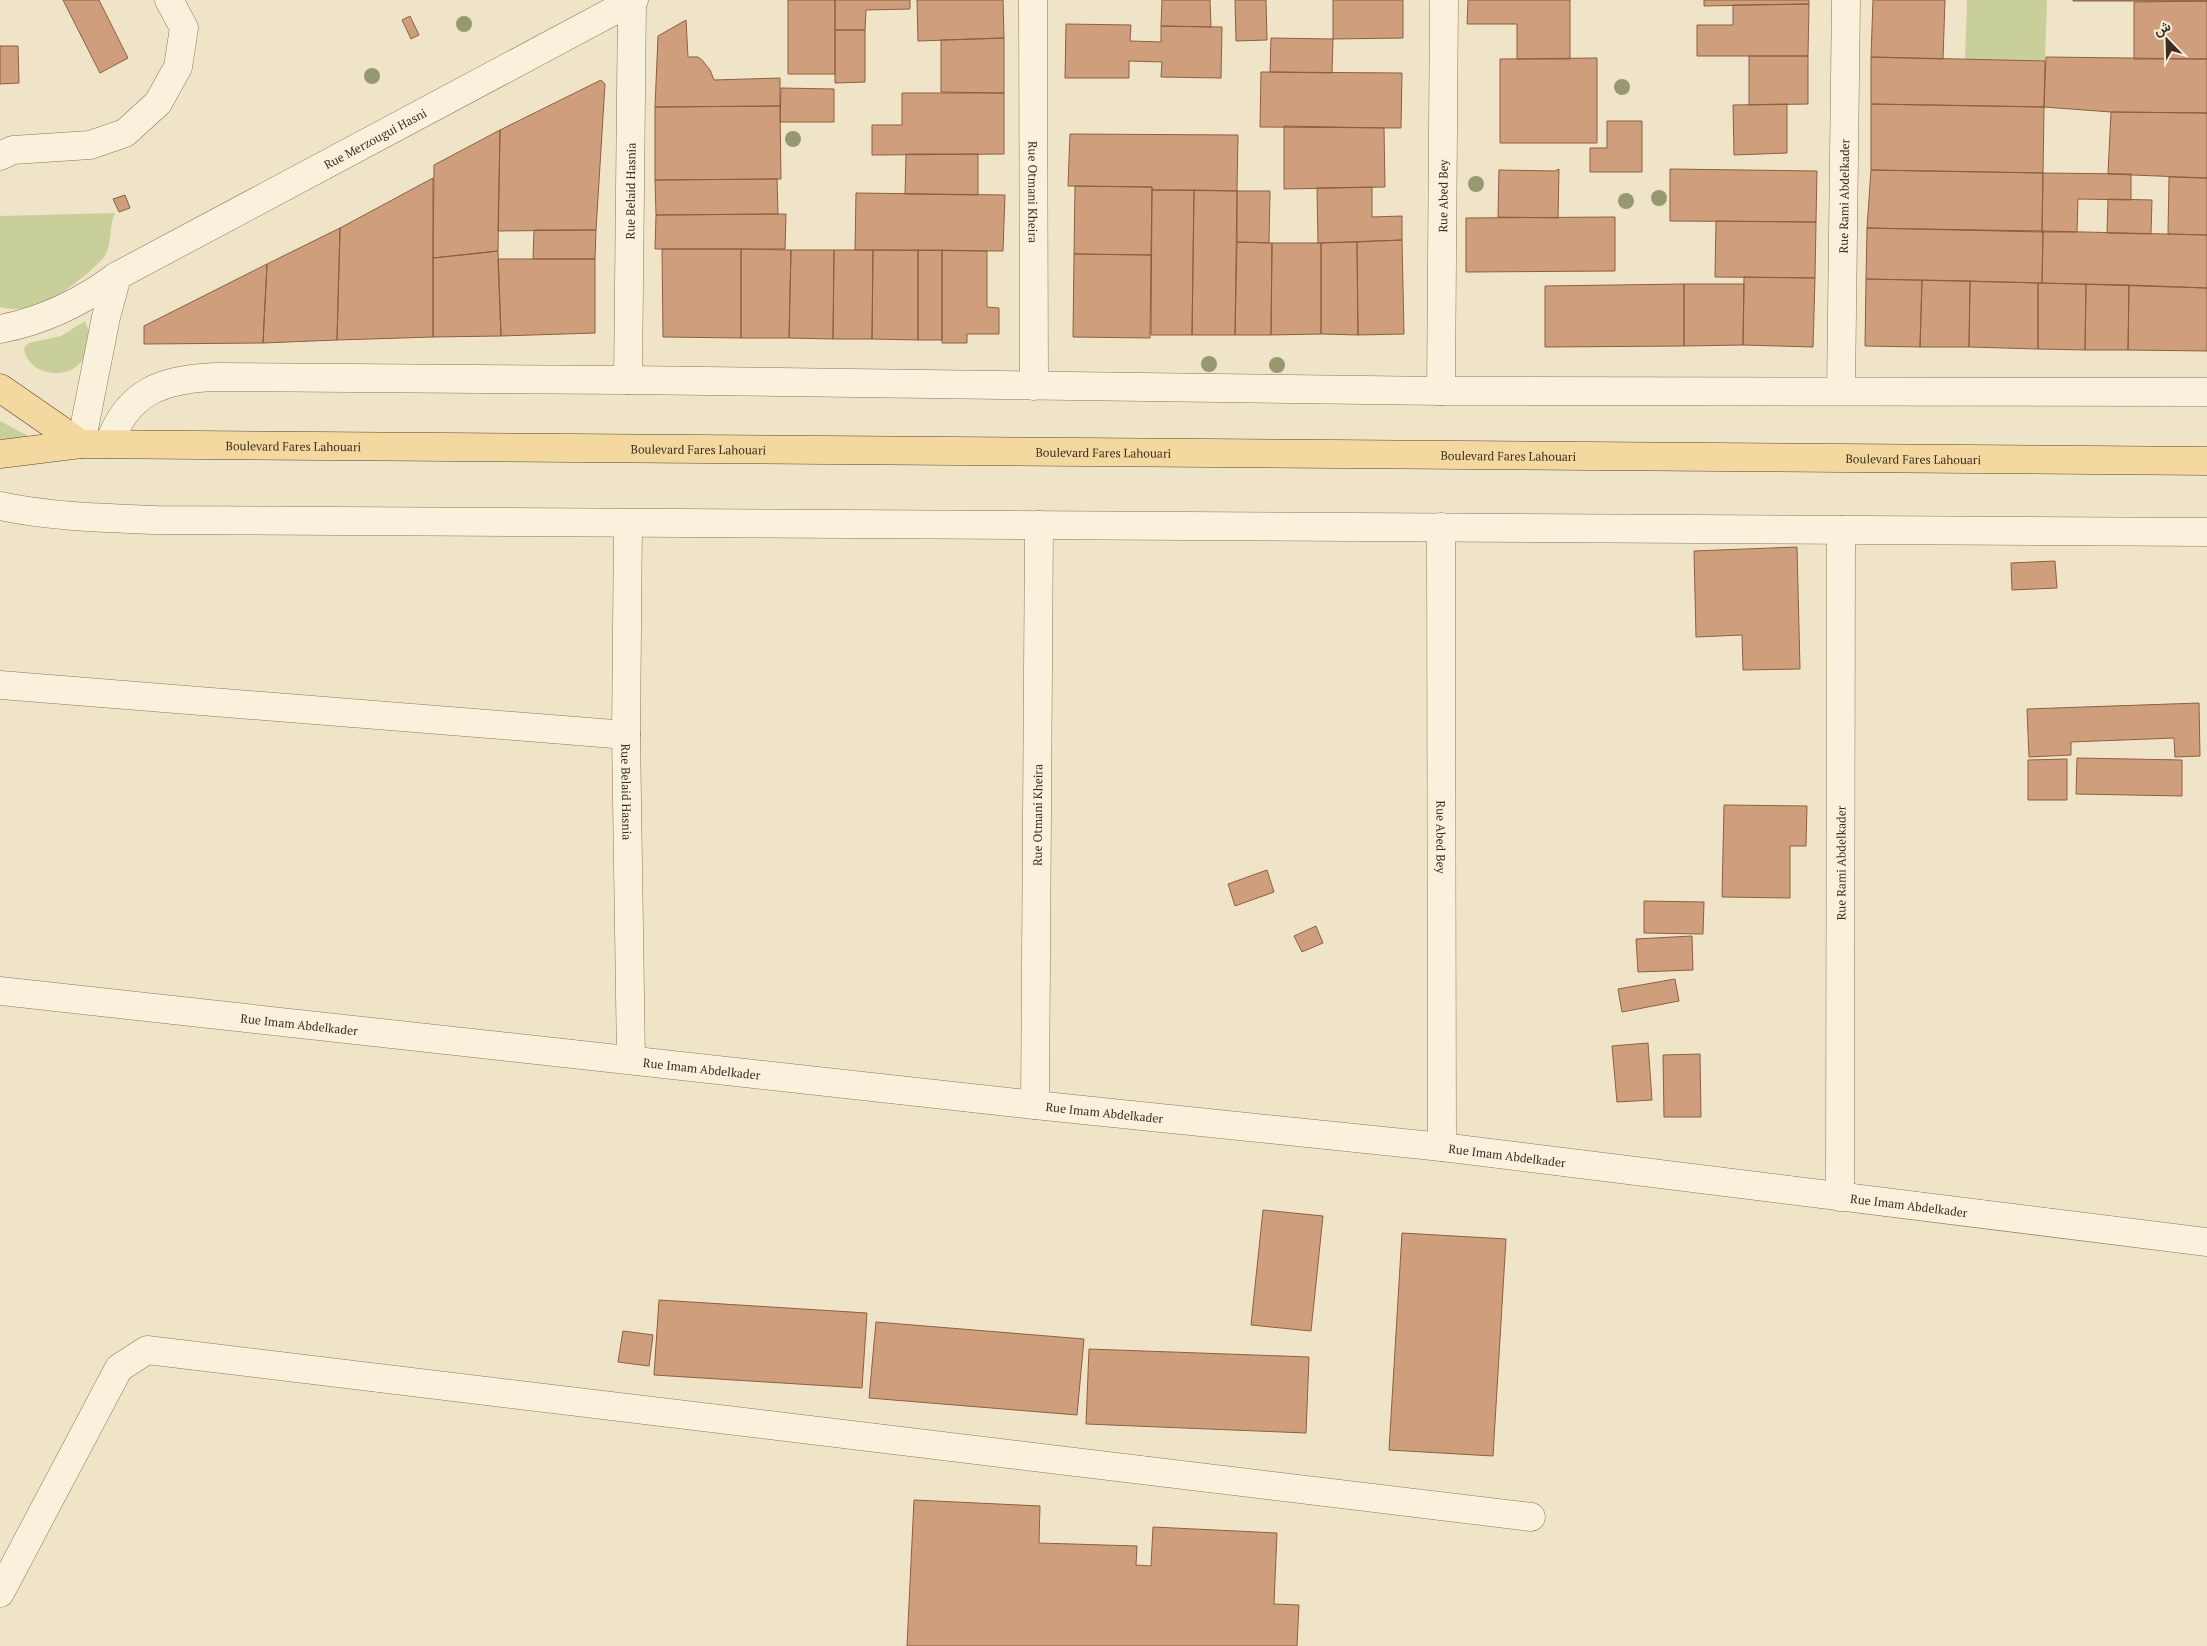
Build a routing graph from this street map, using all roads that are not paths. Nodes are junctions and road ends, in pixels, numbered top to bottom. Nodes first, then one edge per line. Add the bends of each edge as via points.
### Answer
1 (169, 0) edge
2 (1033, 0) edge
3 (1444, 0) edge
4 (1846, 0) edge
5 (633, 1) edge
6 (0, 156) edge
7 (117, 276) junction
8 (0, 328) edge
9 (628, 380) junction
10 (1034, 386) junction
11 (0, 388) edge
12 (1441, 391) junction
13 (1842, 391) junction
14 (2207, 392) edge
15 (81, 444) junction
16 (109, 444) junction
17 (0, 454) edge
18 (2207, 462) edge
19 (0, 506) edge
20 (628, 523) junction
21 (1039, 525) junction
22 (1441, 527) junction
23 (1841, 530) junction
24 (2207, 532) edge
25 (0, 685) edge
26 (626, 735) junction
27 (0, 991) edge
28 (631, 1060) junction
29 (1035, 1105) junction
30 (1442, 1147) junction
31 (1840, 1197) junction
32 (2207, 1242) edge
33 (1531, 1517) dead end
34 (0, 1593) edge

1 - 6 street via 184,28 178,67 158,103 125,133 90,145 13,150
2 - 10 street, Rue Otmani Kheira
3 - 12 street, Rue Abed Bey
4 - 13 street, Rue Rami Abdelkader
5 - 7 street, Rue Merzougui Hasni
5 - 9 street, Rue Belaid Hasnia
7 - 8 street, Rue Merzougui Hasni via 50,315 22,325
7 - 15 street
9 - 10 street
9 - 16 street via 189,378 154,388 135,400 116,424
10 - 12 street
11 - 15 main road
12 - 13 street
13 - 14 street
15 - 16 main road, Boulevard Fares Lahouari
15 - 17 main road, Boulevard Fares Lahouari
16 - 18 main road, Boulevard Fares Lahouari
19 - 20 street via 71,516 156,520
20 - 21 street
20 - 26 street, Rue Belaid Hasnia
21 - 22 street
21 - 29 street, Rue Otmani Kheira
22 - 23 street
22 - 30 street, Rue Abed Bey
23 - 24 street
23 - 31 street, Rue Rami Abdelkader
25 - 26 street
26 - 28 street, Rue Belaid Hasnia
27 - 28 street, Rue Imam Abdelkader
28 - 29 street, Rue Imam Abdelkader
29 - 30 street, Rue Imam Abdelkader
30 - 31 street, Rue Imam Abdelkader
31 - 32 street, Rue Imam Abdelkader
33 - 34 street via 147,1350 119,1368

